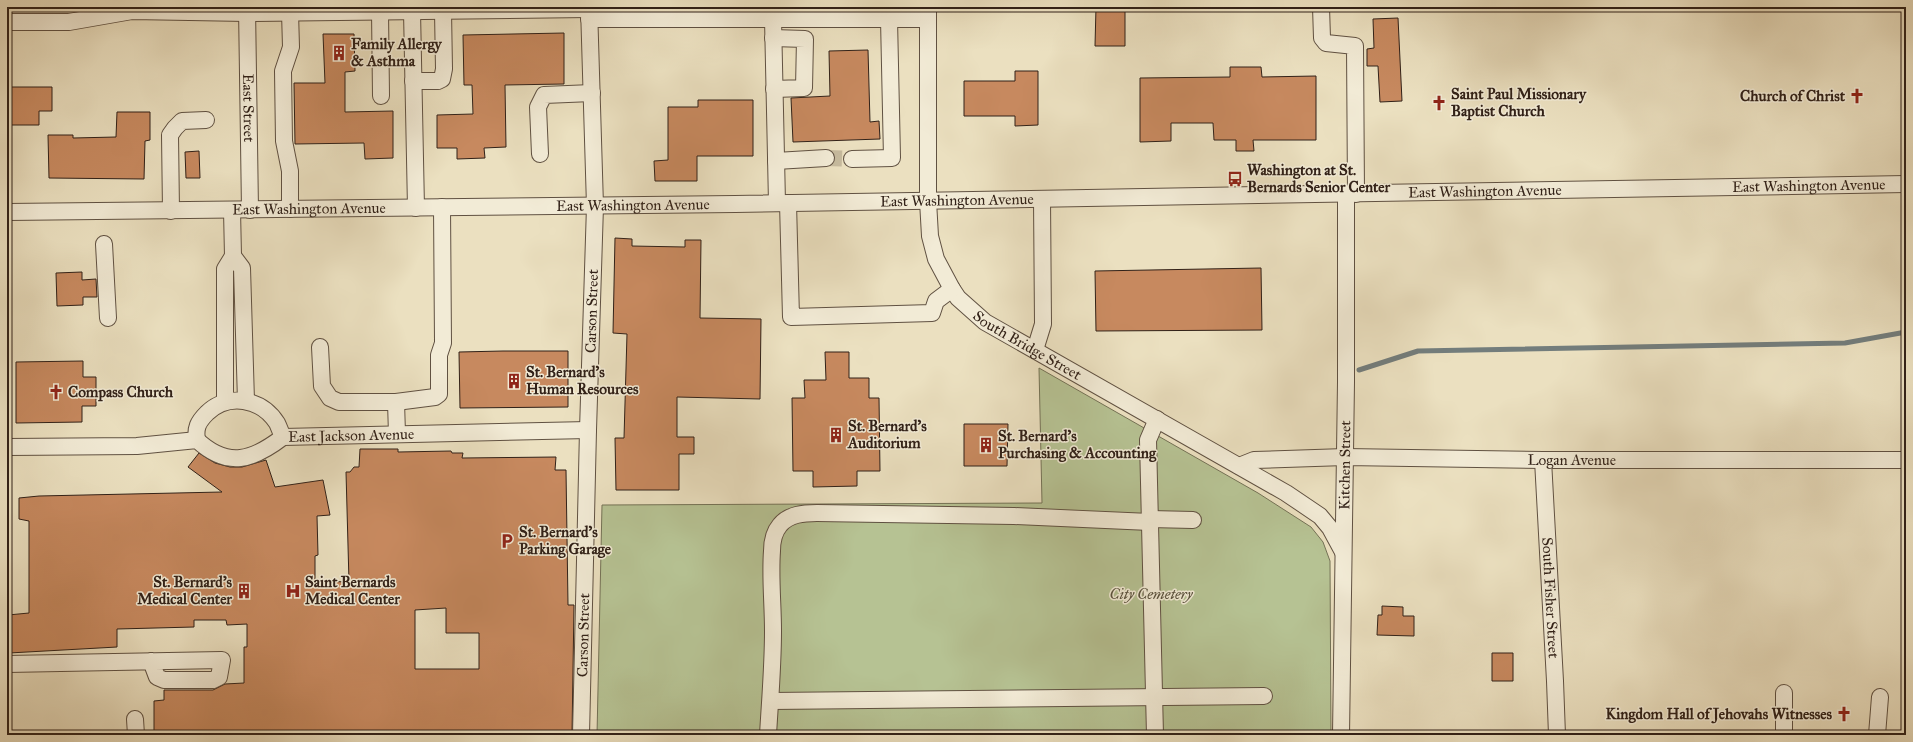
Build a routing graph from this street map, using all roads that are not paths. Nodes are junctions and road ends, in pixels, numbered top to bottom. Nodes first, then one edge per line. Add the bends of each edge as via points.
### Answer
1 (1322, 7) edge
2 (439, 9) edge
3 (247, 10) edge
4 (293, 11) edge
5 (380, 11) junction
6 (412, 11) junction
7 (589, 11) edge
8 (812, 13) edge
9 (928, 13) edge
10 (773, 18) junction
11 (889, 19) junction
12 (7, 22) edge
13 (773, 38) junction
14 (413, 81) junction
15 (774, 89) junction
16 (592, 93) junction
17 (381, 96) dead end
18 (206, 120) dead end
19 (540, 154) dead end
20 (826, 158) tunnel mouth
21 (852, 159) tunnel mouth
22 (776, 162) junction
23 (1906, 184) edge
24 (1351, 194) junction
25 (1042, 199) junction
26 (928, 201) junction
27 (783, 203) junction
28 (595, 206) junction
29 (416, 208) junction
30 (442, 208) junction
31 (290, 209) junction
32 (232, 210) junction
33 (250, 210) junction
34 (171, 211) junction
35 (7, 212) edge
36 (104, 244) dead end
37 (233, 256) junction
38 (952, 290) junction
39 (108, 318) dead end
40 (320, 347) dead end
41 (1035, 350) junction
42 (226, 401) junction
43 (246, 401) junction
44 (396, 402) junction
45 (1156, 419) junction
46 (588, 430) junction
47 (397, 434) junction
48 (283, 437) junction
49 (197, 440) junction
50 (7, 447) edge
51 (1346, 457) junction
52 (1543, 460) junction
53 (1906, 460) edge
54 (1239, 466) junction
55 (1193, 520) dead end
56 (1150, 521) junction
57 (1343, 552) junction
58 (152, 661) dead end
59 (7, 664) edge
60 (1784, 693) dead end
61 (1264, 696) dead end
62 (1154, 697) junction
63 (1880, 697) dead end
64 (771, 702) junction
65 (135, 719) dead end
66 (136, 735) edge
67 (581, 735) edge
68 (768, 735) edge
69 (1155, 735) edge
70 (1341, 735) edge
71 (1557, 735) edge
72 (1784, 735) edge
73 (1877, 735) edge

1 - 24 street, Kitchen Street via 1322,38 1326,43 1355,46
2 - 6 street
2 - 7 street
2 - 14 street via 444,69 442,79
3 - 4 street
3 - 12 street via 132,11 69,22
3 - 33 street, East Street
4 - 5 street
4 - 31 street via 290,47 283,71 284,141 290,171
5 - 6 street
5 - 17 street
6 - 14 street
7 - 10 street
7 - 16 street, Carson Street
8 - 10 street
8 - 11 street
9 - 11 street
9 - 26 street, South Bridge Street
10 - 13 street
11 - 21 street via 892,158
13 - 15 street
13 - 15 street via 805,39 804,88
14 - 29 street
15 - 22 street
16 - 19 street via 544,95 538,107
16 - 28 street, Carson Street
18 - 34 street via 182,121 170,135
20 - 22 street
22 - 27 street
23 - 24 street, East Washington Avenue
24 - 25 street, East Washington Avenue
24 - 51 street, Kitchen Street
25 - 26 street, East Washington Avenue
25 - 41 street via 1043,324
26 - 27 street, East Washington Avenue
26 - 38 street, South Bridge Street via 930,236 936,259
27 - 28 street, East Washington Avenue
27 - 38 street via 791,317 932,313 936,301
28 - 30 street, East Washington Avenue
28 - 46 street, Carson Street
29 - 30 street, East Washington Avenue
29 - 31 street, East Washington Avenue
30 - 44 street via 443,343 439,355 439,394 435,397
31 - 33 street, East Washington Avenue
32 - 33 street, East Washington Avenue
32 - 34 street, East Washington Avenue
32 - 37 street
34 - 35 street, East Washington Avenue
36 - 39 street
37 - 42 street via 225,269
37 - 43 street via 242,268
38 - 41 street, South Bridge Street via 986,322
40 - 44 street via 322,386 330,398 339,402
41 - 45 street, South Bridge Street
42 - 43 street
42 - 49 street via 214,407 198,422
43 - 48 street via 265,411 276,422
44 - 47 street
45 - 54 street, South Bridge Street
45 - 56 street via 1148,440
46 - 47 street, East Jackson Avenue
46 - 67 street, Carson Street
47 - 48 street, East Jackson Avenue
48 - 49 street, East Jackson Avenue via 255,456 241,458 222,456 207,450
49 - 50 street via 136,446
51 - 52 street, Logan Avenue
51 - 54 street, Logan Avenue via 1254,460
51 - 57 street, Kitchen Street
52 - 53 street, Logan Avenue
52 - 71 street, South Fisher Street
54 - 57 street, South Bridge Street via 1320,516
55 - 56 street
56 - 62 street
56 - 64 street via 817,513 788,518 780,524 774,535 772,550
57 - 70 street, Kitchen Street
58 - 59 street
60 - 72 street
61 - 62 street
62 - 64 street
62 - 69 street
63 - 73 street
64 - 68 street
65 - 66 street

